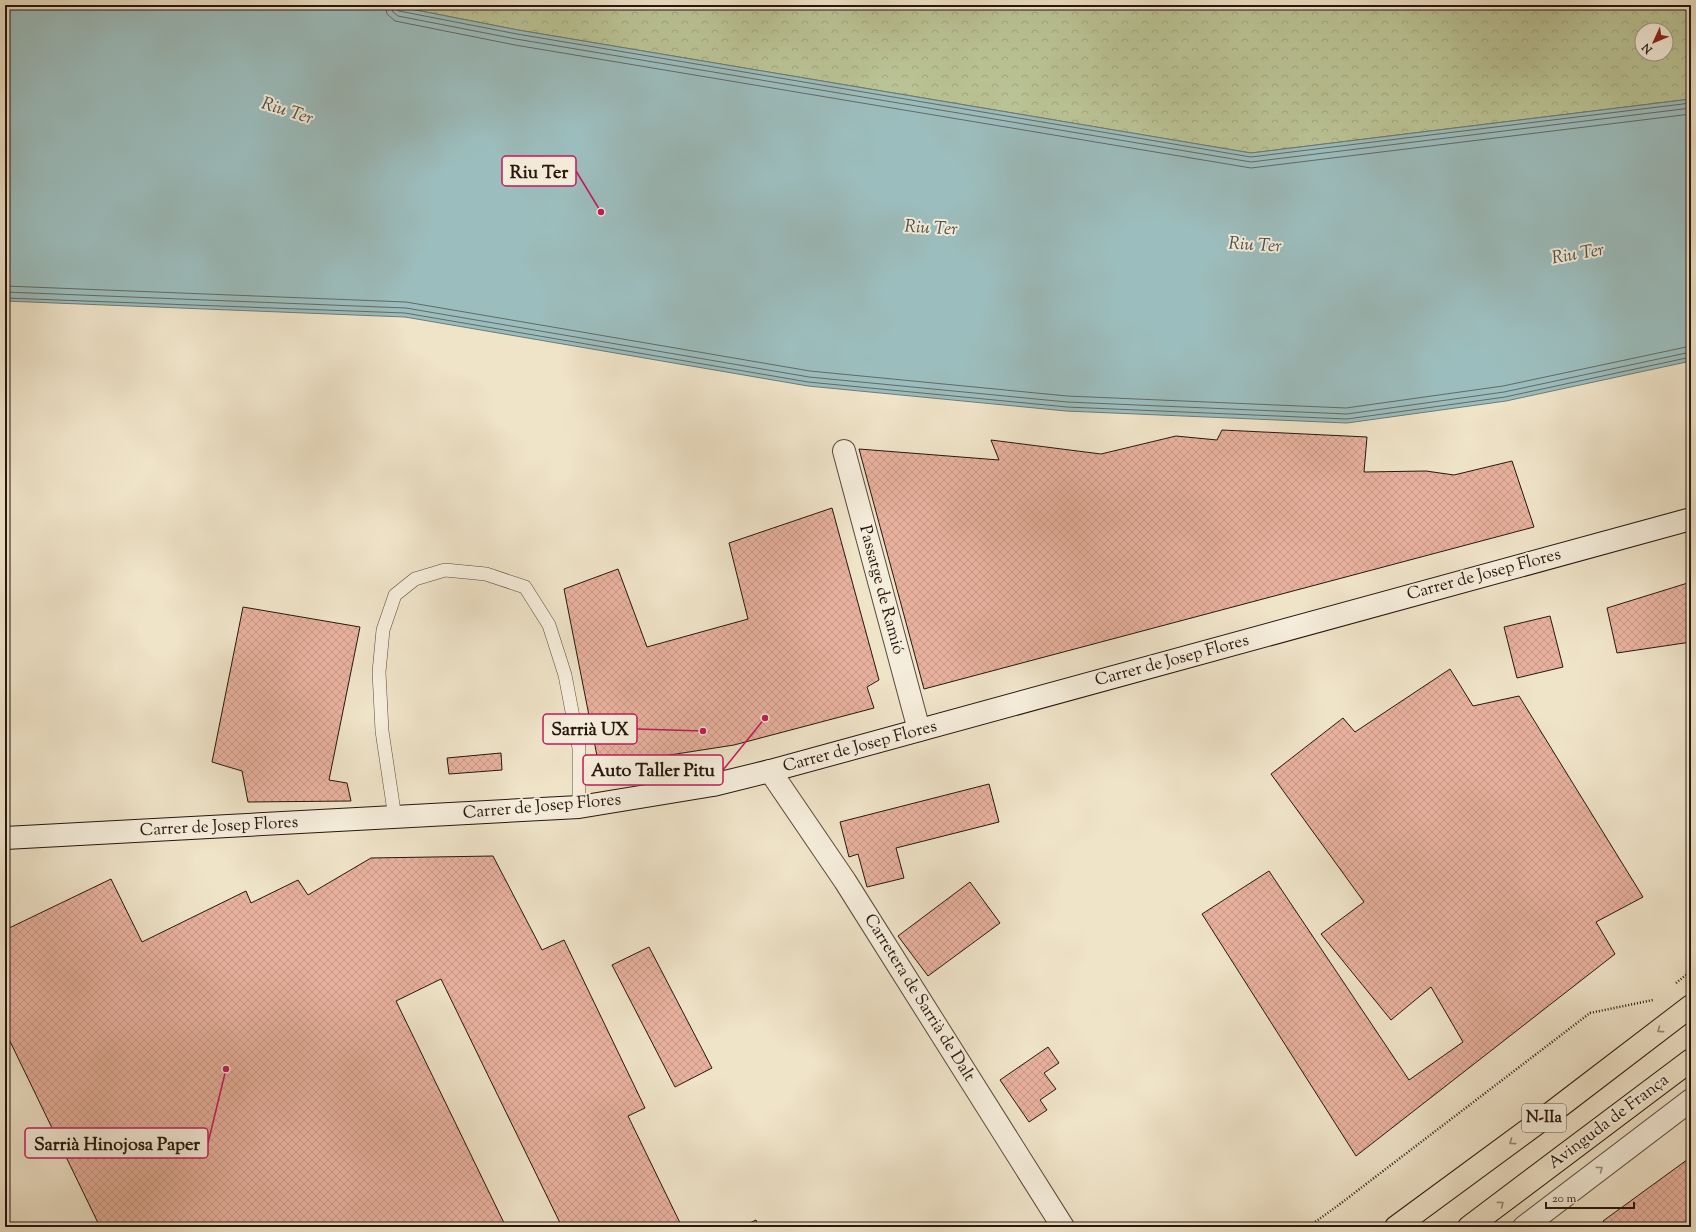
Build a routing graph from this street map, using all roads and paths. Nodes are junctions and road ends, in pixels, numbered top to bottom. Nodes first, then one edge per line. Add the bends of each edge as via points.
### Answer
1 (844, 451) dead end
2 (1691, 519) edge
3 (919, 730) junction
4 (770, 772) junction
5 (579, 807) junction
6 (395, 818) junction
7 (5, 838) edge
8 (1691, 971) edge
9 (1674, 984) dead end
10 (1657, 996) dead end
11 (1691, 1006) edge
12 (1691, 1060) edge
13 (1691, 1100) edge
14 (1063, 1227) edge
15 (1308, 1227) edge
16 (1396, 1227) edge
17 (1469, 1227) edge
18 (1524, 1227) edge

1 - 3 street, Passatge de Ramió
2 - 3 street, Carrer de Josep Flores
3 - 4 street, Carrer de Josep Flores
4 - 5 street, Carrer de Josep Flores via 713,785
4 - 14 street, Carretera de Sarrià de Dalt via 845,880
5 - 6 street, Carrer de Josep Flores
5 - 6 lane via 579,748 565,675 549,625 524,587 486,574 445,570 415,579 395,594 383,630 379,672 381,716
6 - 7 street, Carrer de Josep Flores
8 - 9 path
10 - 15 path via 1652,1001 1590,1014
11 -> 16 main road, N-IIa
17 -> 12 main road, Avinguda de França / N-IIa
18 -> 13 street, Avinguda de França

